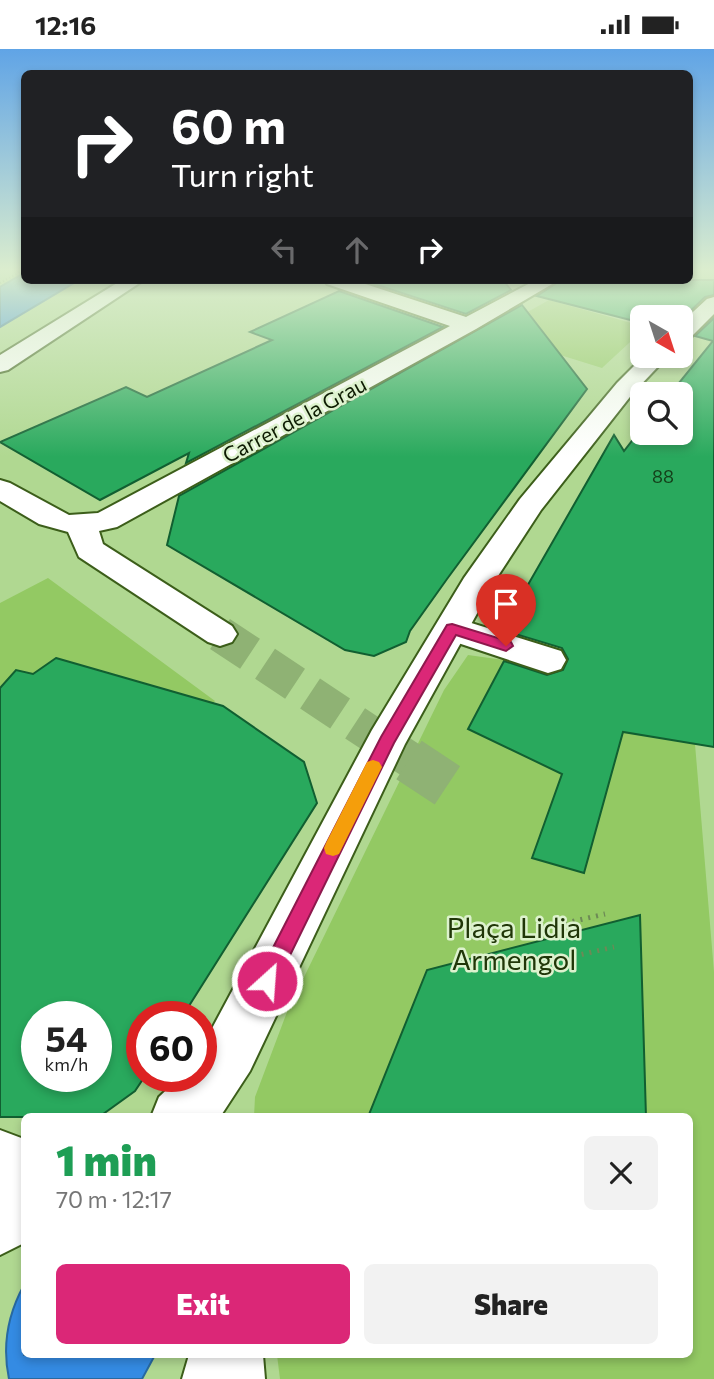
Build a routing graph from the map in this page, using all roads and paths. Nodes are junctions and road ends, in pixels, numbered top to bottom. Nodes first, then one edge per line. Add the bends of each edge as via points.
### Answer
1 (35, 333) edge
2 (51, 333) edge
3 (453, 333) edge
4 (0, 355) edge
5 (0, 365) edge
6 (645, 368) edge
7 (0, 489) edge
8 (84, 531) junction
9 (452, 629) junction
10 (220, 634) tunnel mouth
11 (548, 660) dead end
12 (605, 914) dead end
13 (557, 925) dead end
14 (614, 947) dead end
15 (566, 958) dead end
16 (231, 1052) junction
17 (182, 1113) edge
18 (220, 1113) edge
19 (0, 1159) edge
20 (21, 1167) edge
21 (21, 1204) edge
22 (0, 1224) edge
23 (222, 1358) edge
24 (230, 1358) edge
25 (216, 1379) edge
26 (231, 1379) edge

1 - 4 street
2 - 5 street
3 - 8 street, Carrer de la Grau
6 - 9 street via 530,505
7 - 8 street via 42,515
8 - 10 street via 90,550
9 - 11 street
9 - 16 street via 386,741
12 - 13 path
14 - 15 path
16 - 17 street via 206,1091
16 - 18 street
19 - 20 street
21 - 22 street
23 - 25 street
24 - 26 street

